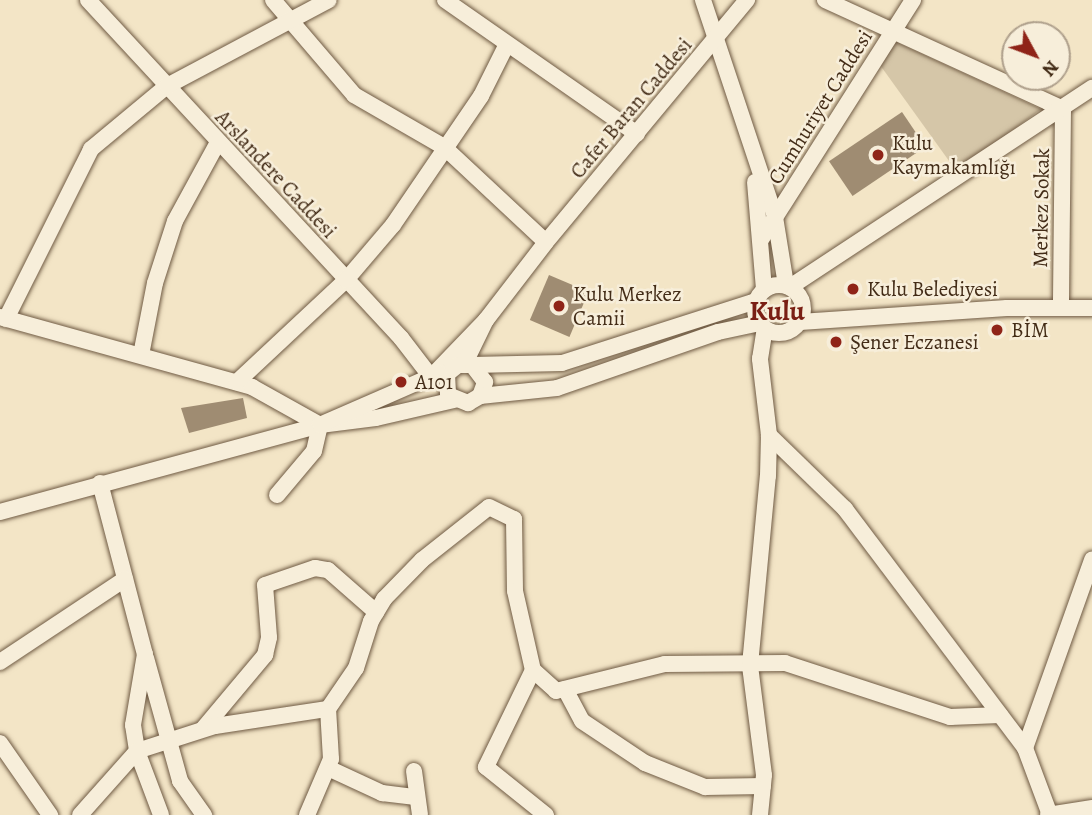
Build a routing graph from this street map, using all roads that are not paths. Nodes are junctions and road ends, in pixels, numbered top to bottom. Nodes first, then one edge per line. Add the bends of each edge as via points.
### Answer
1 (88, 0) edge
2 (273, 0) edge
3 (329, 0) edge
4 (444, 0) edge
5 (703, 0) edge
6 (747, 0) edge
7 (825, 0) edge
8 (913, 0) edge
9 (293, 20) junction
10 (893, 31) junction
11 (717, 37) junction
12 (506, 46) junction
13 (167, 86) junction
14 (1089, 94) edge
15 (1063, 109) junction
16 (637, 134) junction
17 (218, 142) junction
18 (444, 147) junction
19 (752, 155) junction
20 (775, 217) junction
21 (762, 238) junction
22 (546, 242) junction
23 (346, 280) junction
24 (788, 286) junction
25 (760, 295) junction
26 (1061, 308) junction
27 (1092, 308) edge
28 (3, 318) edge
29 (486, 320) junction
30 (800, 322) junction
31 (762, 326) junction
32 (141, 355) junction
33 (463, 366) junction
34 (431, 377) junction
35 (237, 382) junction
36 (480, 396) junction
37 (454, 400) junction
38 (320, 425) junction
39 (769, 435) junction
40 (100, 483) junction
41 (277, 495) dead end
42 (0, 512) edge
43 (1092, 561) edge
44 (125, 579) junction
45 (376, 612) junction
46 (145, 654) junction
47 (0, 662) edge
48 (750, 665) junction
49 (533, 670) junction
50 (565, 689) junction
51 (328, 709) junction
52 (1000, 715) junction
53 (203, 729) junction
54 (170, 738) junction
55 (0, 743) edge
56 (1024, 748) junction
57 (137, 751) junction
58 (328, 768) junction
59 (414, 771) dead end
60 (763, 786) junction
61 (416, 797) junction
62 (1092, 808) edge
63 (50, 815) edge
64 (80, 815) edge
65 (161, 815) edge
66 (204, 815) edge
67 (307, 815) edge
68 (421, 815) edge
69 (546, 815) edge
70 (760, 815) edge
71 (1050, 815) edge

1 - 13 street, Arslandere Caddesi
2 - 9 street
3 - 9 street
4 - 12 street
5 - 11 street
6 - 11 street, Cafer Baran Caddesi
7 - 10 street
8 - 10 street, Cumhuriyet Caddesi
9 - 13 street
9 - 18 street via 354,95
10 - 15 street
10 - 20 street, Cumhuriyet Caddesi
11 - 16 street, Cafer Baran Caddesi
11 - 19 street
12 - 16 street
12 - 18 street via 481,96
13 - 17 street, Arslandere Caddesi
13 - 28 street via 91,149
14 - 15 street
15 - 24 street
15 - 26 street, Merkez Sokak
16 - 22 street, Cafer Baran Caddesi
17 - 23 street, Arslandere Caddesi
17 - 32 street via 175,221 155,283
18 - 22 street
18 - 23 street via 393,225
19 - 20 street
19 - 21 street
20 - 21 street, Cumhuriyet Caddesi
20 - 24 street
21 - 25 street
22 - 29 street, Cafer Baran Caddesi
23 - 34 street, Arslandere Caddesi
23 - 35 street
24 - 25 street
24 - 30 street via 802,300
25 - 31 street
25 - 33 street via 562,363
26 - 27 street
26 - 30 street
28 - 32 street
29 - 33 street
29 - 34 street
30 - 31 street via 780,333
31 - 36 street via 718,332 557,388
31 - 39 street via 760,359
32 - 35 street
33 - 34 street
33 - 36 street via 485,382
33 - 37 street via 445,389
34 - 38 street
35 - 38 street
36 - 37 street via 468,403
37 - 38 street
38 - 40 street
38 - 41 street via 314,451
39 - 48 street
39 - 52 street via 845,509
40 - 42 street
40 - 44 street
43 - 56 street
44 - 46 street
44 - 47 street
45 - 49 street via 422,560 489,507 502,510 514,519 515,591
45 - 51 street via 356,668
45 - 53 street via 328,570 315,568 265,585 269,637 265,655
46 - 54 street
46 - 57 street via 133,726
48 - 50 street via 666,664
48 - 52 street via 785,663 950,718
48 - 60 street
49 - 50 street via 556,691
49 - 69 street via 486,767
50 - 60 street via 582,720 645,763 705,787
51 - 53 street
51 - 58 street
52 - 56 street
53 - 54 street
54 - 57 street
54 - 66 street via 180,781
55 - 63 street
56 - 71 street
57 - 64 street
57 - 65 street
58 - 61 street via 382,793
58 - 67 street
59 - 61 street
60 - 70 street
61 - 68 street
62 - 71 street

